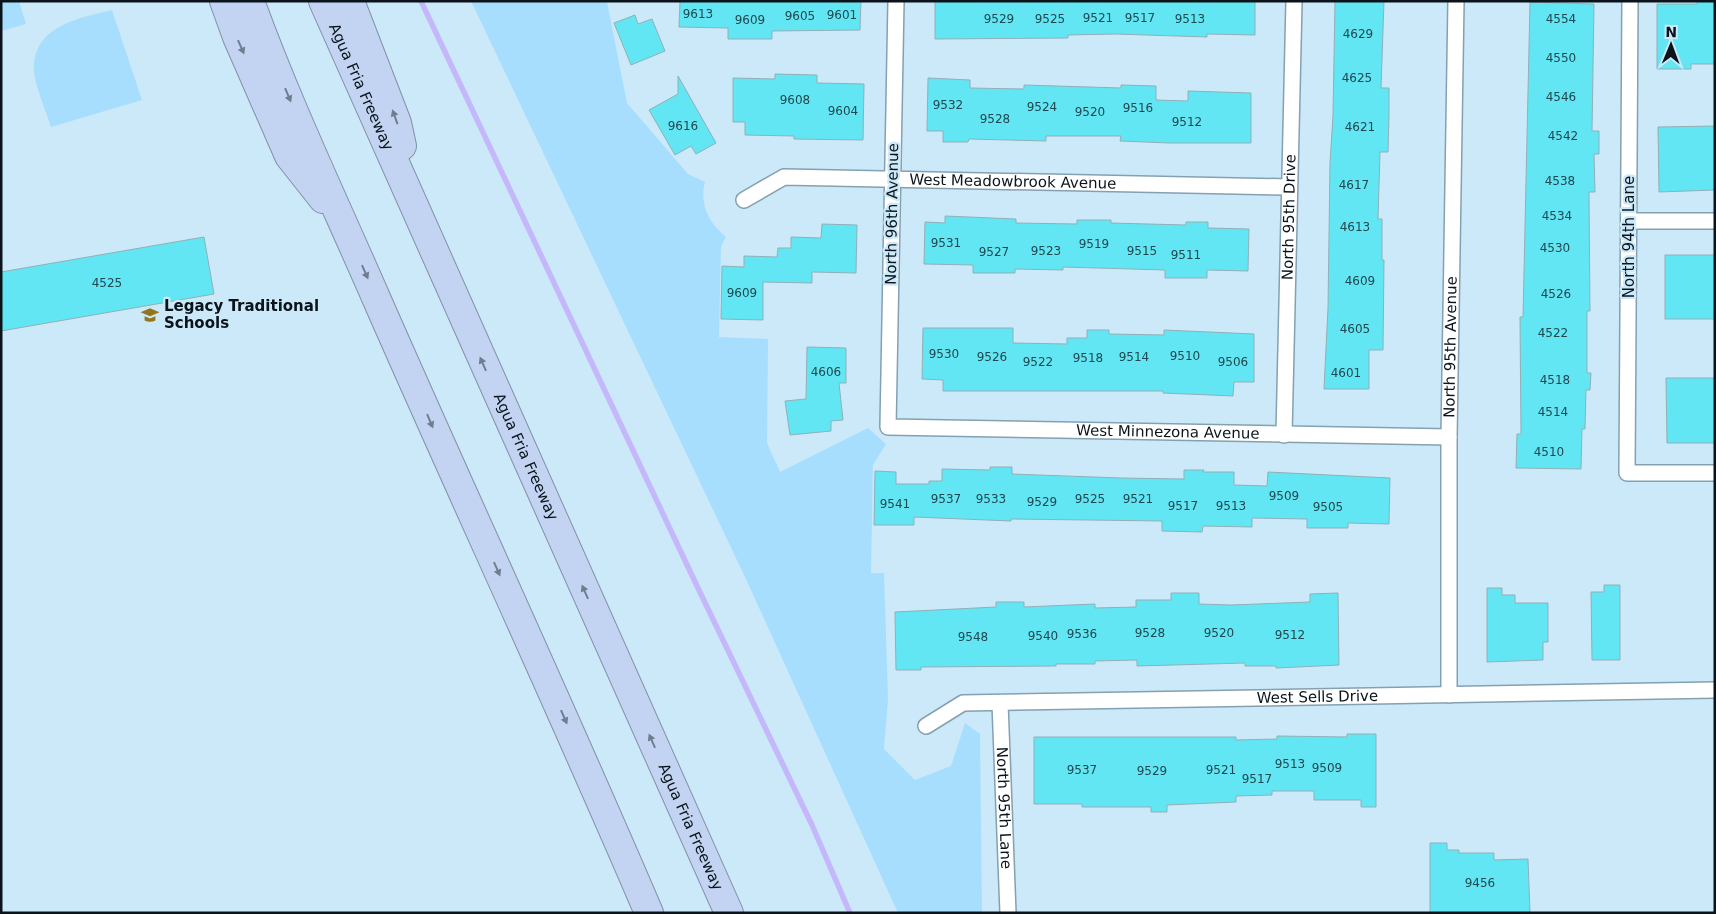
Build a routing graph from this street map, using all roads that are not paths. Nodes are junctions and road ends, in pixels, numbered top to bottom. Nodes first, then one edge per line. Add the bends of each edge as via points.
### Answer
1 (224, 1) edge
2 (250, 1) edge
3 (323, 1) edge
4 (350, 1) edge
5 (896, 1) edge
6 (1294, 1) edge
7 (1456, 1) edge
8 (1630, 1) edge
9 (892, 180) junction
10 (1289, 187) junction
11 (744, 200) dead end
12 (418, 216) junction
13 (1715, 221) edge
14 (1629, 222) junction
15 (346, 227) junction
16 (888, 428) joint
17 (1284, 435) junction
18 (1449, 437) junction
19 (1715, 473) edge
20 (1715, 690) edge
21 (1449, 695) junction
22 (1000, 703) junction
23 (926, 726) dead end
24 (648, 913) edge
25 (729, 913) edge
26 (1008, 913) edge

1 -> 15 highway via 289,156
2 -> 15 highway
3 - 12 highway, Agua Fria Freeway
12 -> 4 highway via 397,123
5 - 9 street, North 96th Avenue
6 - 10 street, North 95th Drive
7 - 18 street, North 95th Avenue
8 - 14 street, North 94th Lane
9 - 10 street, West Meadowbrook Avenue
9 - 11 street, West Meadowbrook Avenue via 784,177
9 - 16 street, North 96th Avenue
10 - 17 street, North 95th Drive
25 -> 12 highway, Agua Fria Freeway
13 - 14 street
14 - 19 street, North 94th Lane via 1627,474
15 -> 24 highway via 581,754
16 - 17 street, West Minnezona Avenue
17 - 18 street, West Minnezona Avenue
18 - 21 street, North 95th Avenue
20 - 21 street, West Sells Drive
21 - 22 street, West Sells Drive
22 - 23 street, West Sells Drive via 964,703
22 - 26 street, North 95th Lane

